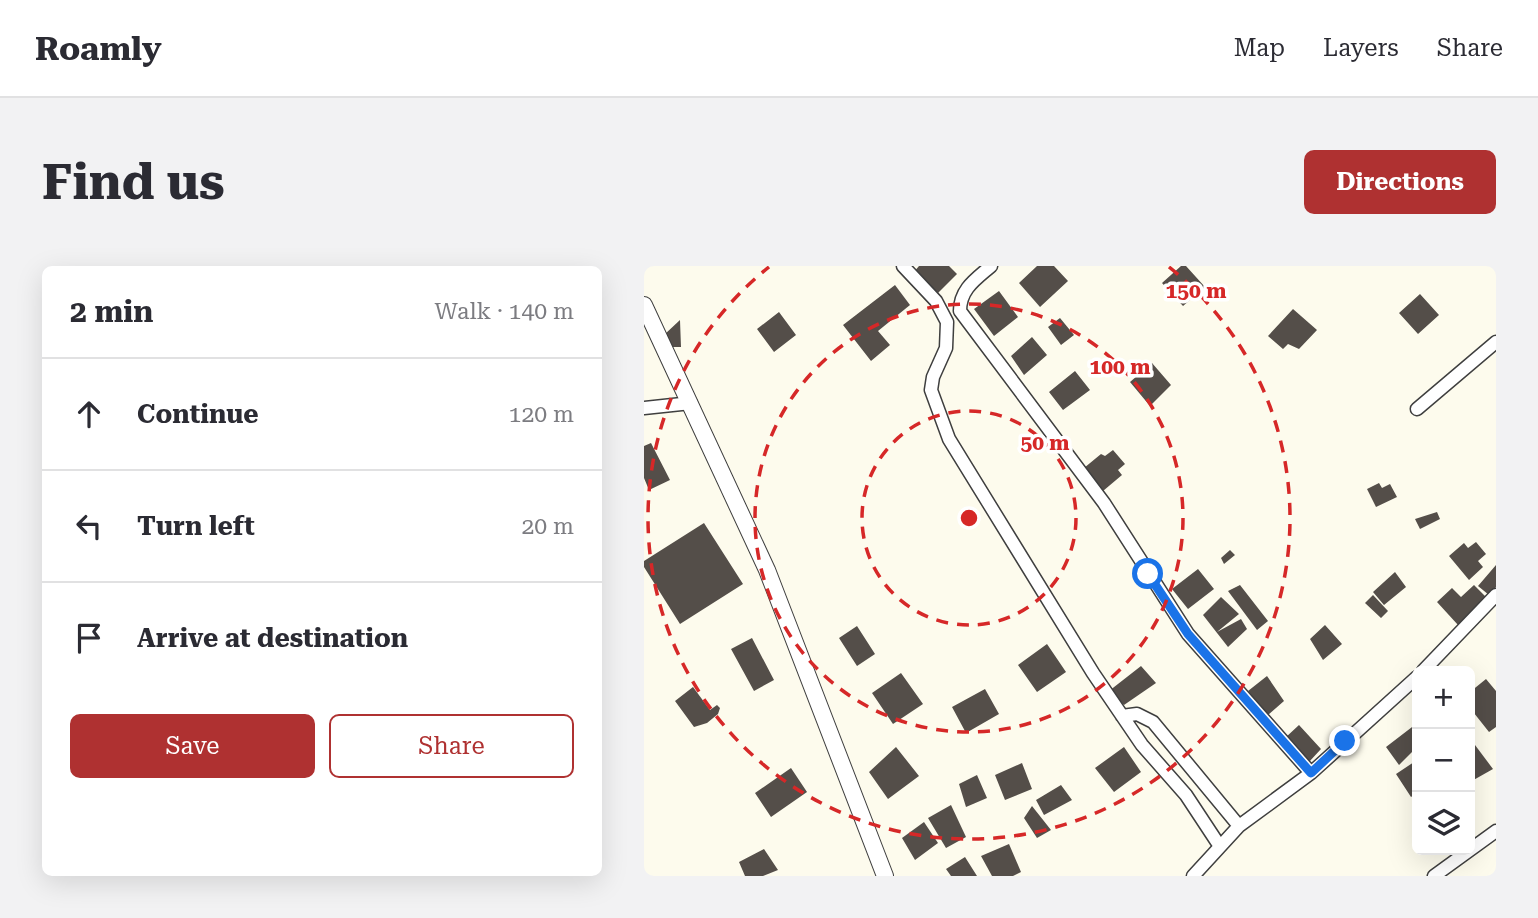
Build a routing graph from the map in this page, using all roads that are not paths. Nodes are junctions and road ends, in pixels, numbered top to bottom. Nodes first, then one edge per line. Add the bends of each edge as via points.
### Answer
1 (903, 266) edge
2 (991, 266) edge
3 (644, 305) edge
4 (1496, 342) edge
5 (691, 403) junction
6 (644, 408) edge
7 (1417, 409) dead end
8 (1496, 596) edge
9 (1428, 666) edge
10 (1412, 682) edge
11 (1122, 716) junction
12 (1311, 773) junction
13 (1239, 826) junction
14 (1496, 831) edge
15 (1219, 845) junction
16 (885, 876) edge
17 (1193, 876) edge
18 (1434, 876) edge

1 - 11 street via 936,301 947,322 946,348 931,390 942,427
2 - 12 street via 966,288 960,311 1104,503 1188,634
3 - 5 street
4 - 7 street
5 - 6 street
5 - 16 street via 766,570
8 - 9 street
10 - 12 street
11 - 13 street via 1138,714 1153,722
11 - 15 street via 1179,785
12 - 13 street
13 - 15 street
14 - 18 street
15 - 17 street

